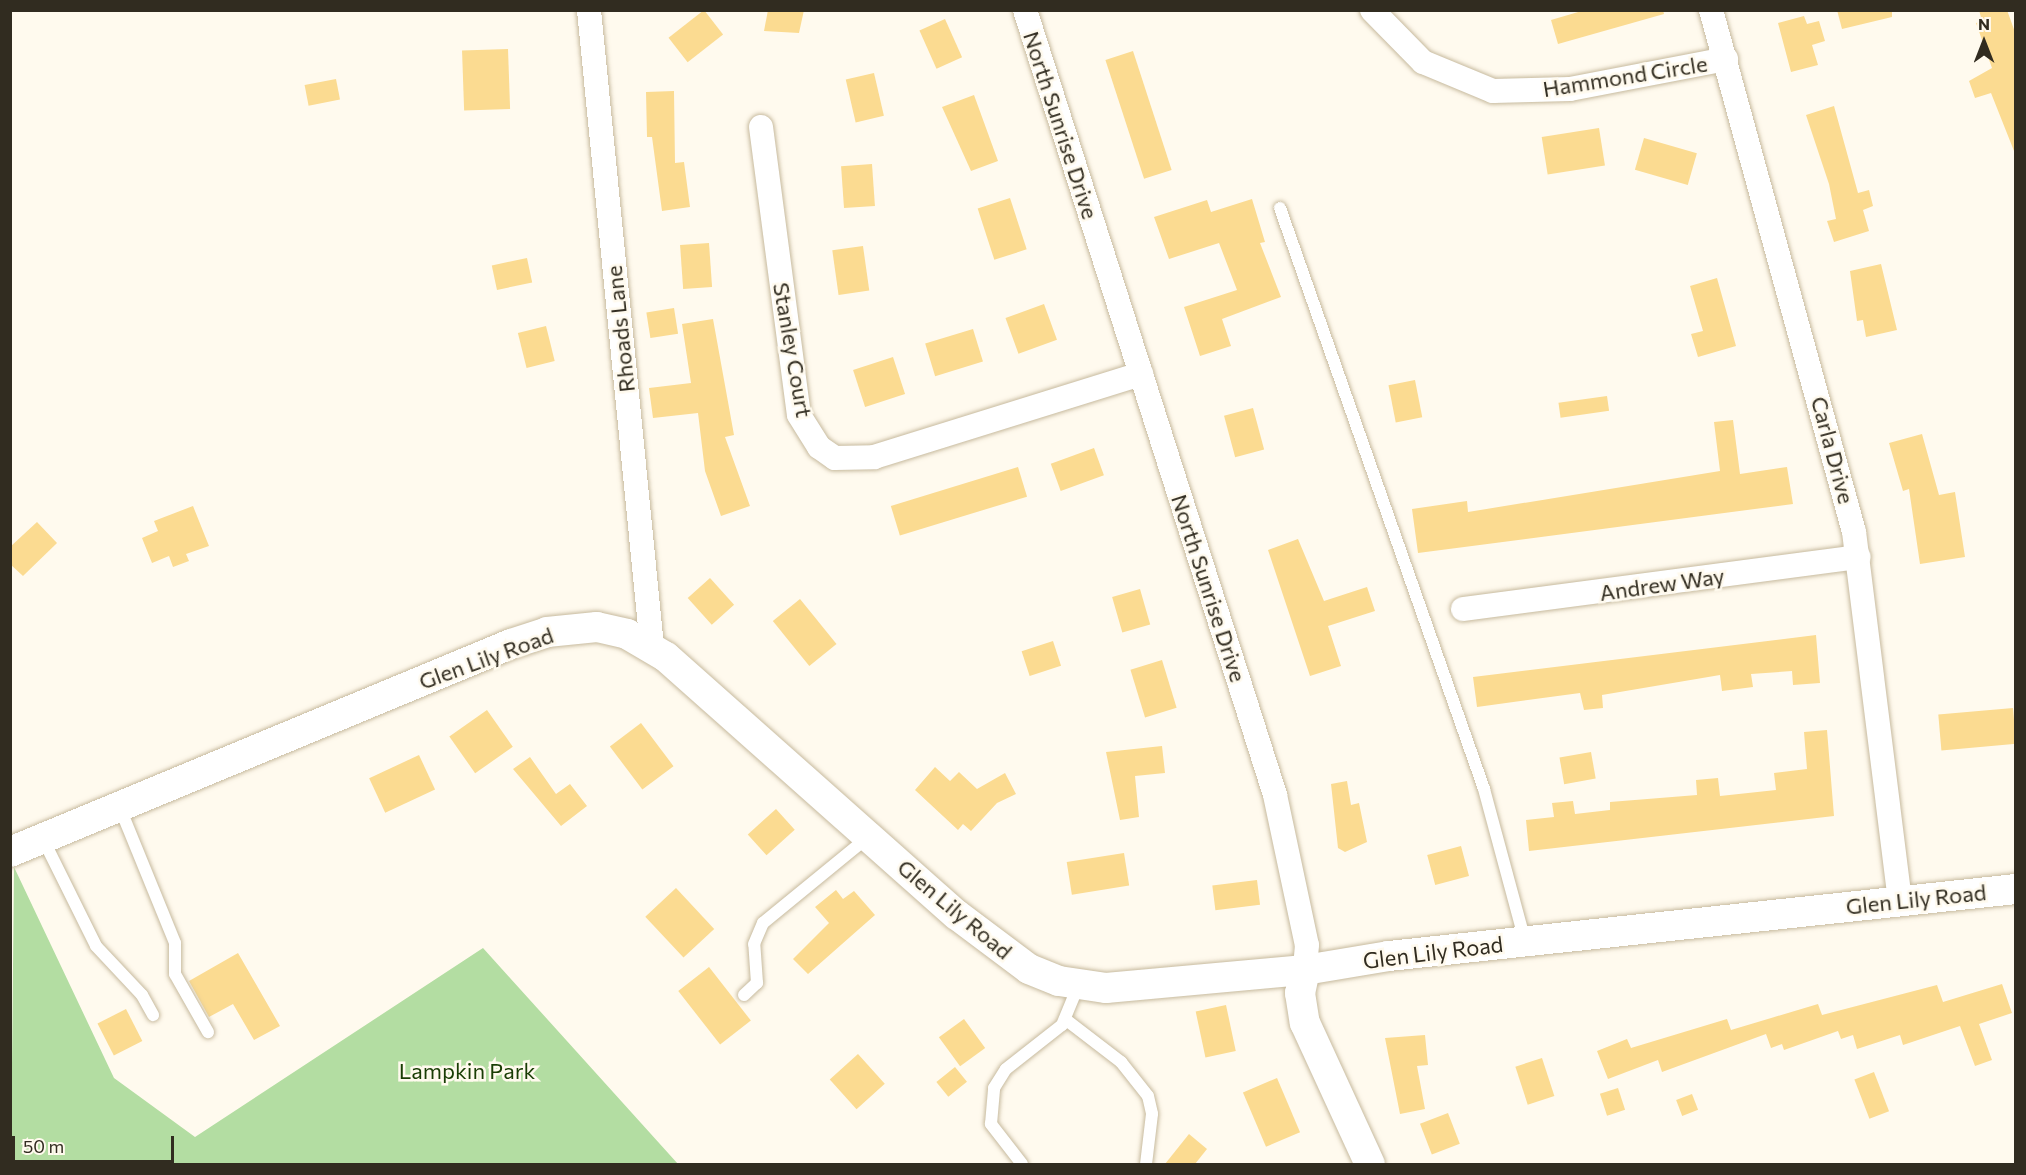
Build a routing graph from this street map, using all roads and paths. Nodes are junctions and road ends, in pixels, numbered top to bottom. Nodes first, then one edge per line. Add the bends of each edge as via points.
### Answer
1 (589, 10) edge
2 (1025, 10) edge
3 (1372, 10) edge
4 (1712, 10) edge
5 (1726, 59) junction
6 (761, 127) dead end
7 (1280, 208) dead end
8 (1141, 374) junction
9 (1859, 557) junction
10 (1463, 609) dead end
11 (652, 647) junction
12 (119, 807) junction
13 (868, 836) junction
14 (43, 838) junction
15 (10, 852) edge
16 (2016, 889) edge
17 (1900, 900) junction
18 (1525, 941) junction
19 (1305, 970) junction
20 (1079, 984) junction
21 (744, 995) dead end
22 (153, 1015) dead end
23 (1065, 1019) junction
24 (208, 1032) dead end
25 (1022, 1164) edge
26 (1146, 1164) edge
27 (1370, 1164) edge

1 - 11 street, Rhoads Lane
2 - 8 street, North Sunrise Drive
3 - 5 street, Hammond Circle via 1423,62 1493,91 1570,89
4 - 5 street, Carla Drive
5 - 9 street, Carla Drive
6 - 8 street, Stanley Court via 799,415 819,447 835,458 874,457
7 - 18 lane via 1482,781
8 - 19 street, North Sunrise Drive via 1275,795 1307,945
9 - 10 street, Andrew Way
9 - 17 street, Carla Drive
11 - 12 street, Glen Lily Road via 613,630 548,632
11 - 13 street, Glen Lily Road
12 - 14 street, Glen Lily Road
12 - 24 lane via 175,943 175,974
13 - 20 street, Glen Lily Road via 1020,963
13 - 21 lane via 763,923 754,944 756,983
14 - 15 street, Glen Lily Road
14 - 22 lane via 96,945 142,995
16 - 17 street, Glen Lily Road
17 - 18 street, Glen Lily Road
18 - 19 street, Glen Lily Road
19 - 20 street, Glen Lily Road via 1106,988
19 - 27 street, North Sunrise Drive via 1300,993 1305,1023
20 - 23 lane
23 - 25 lane via 1006,1069 994,1088 992,1124
23 - 26 lane via 1121,1062 1143,1087 1152,1114

